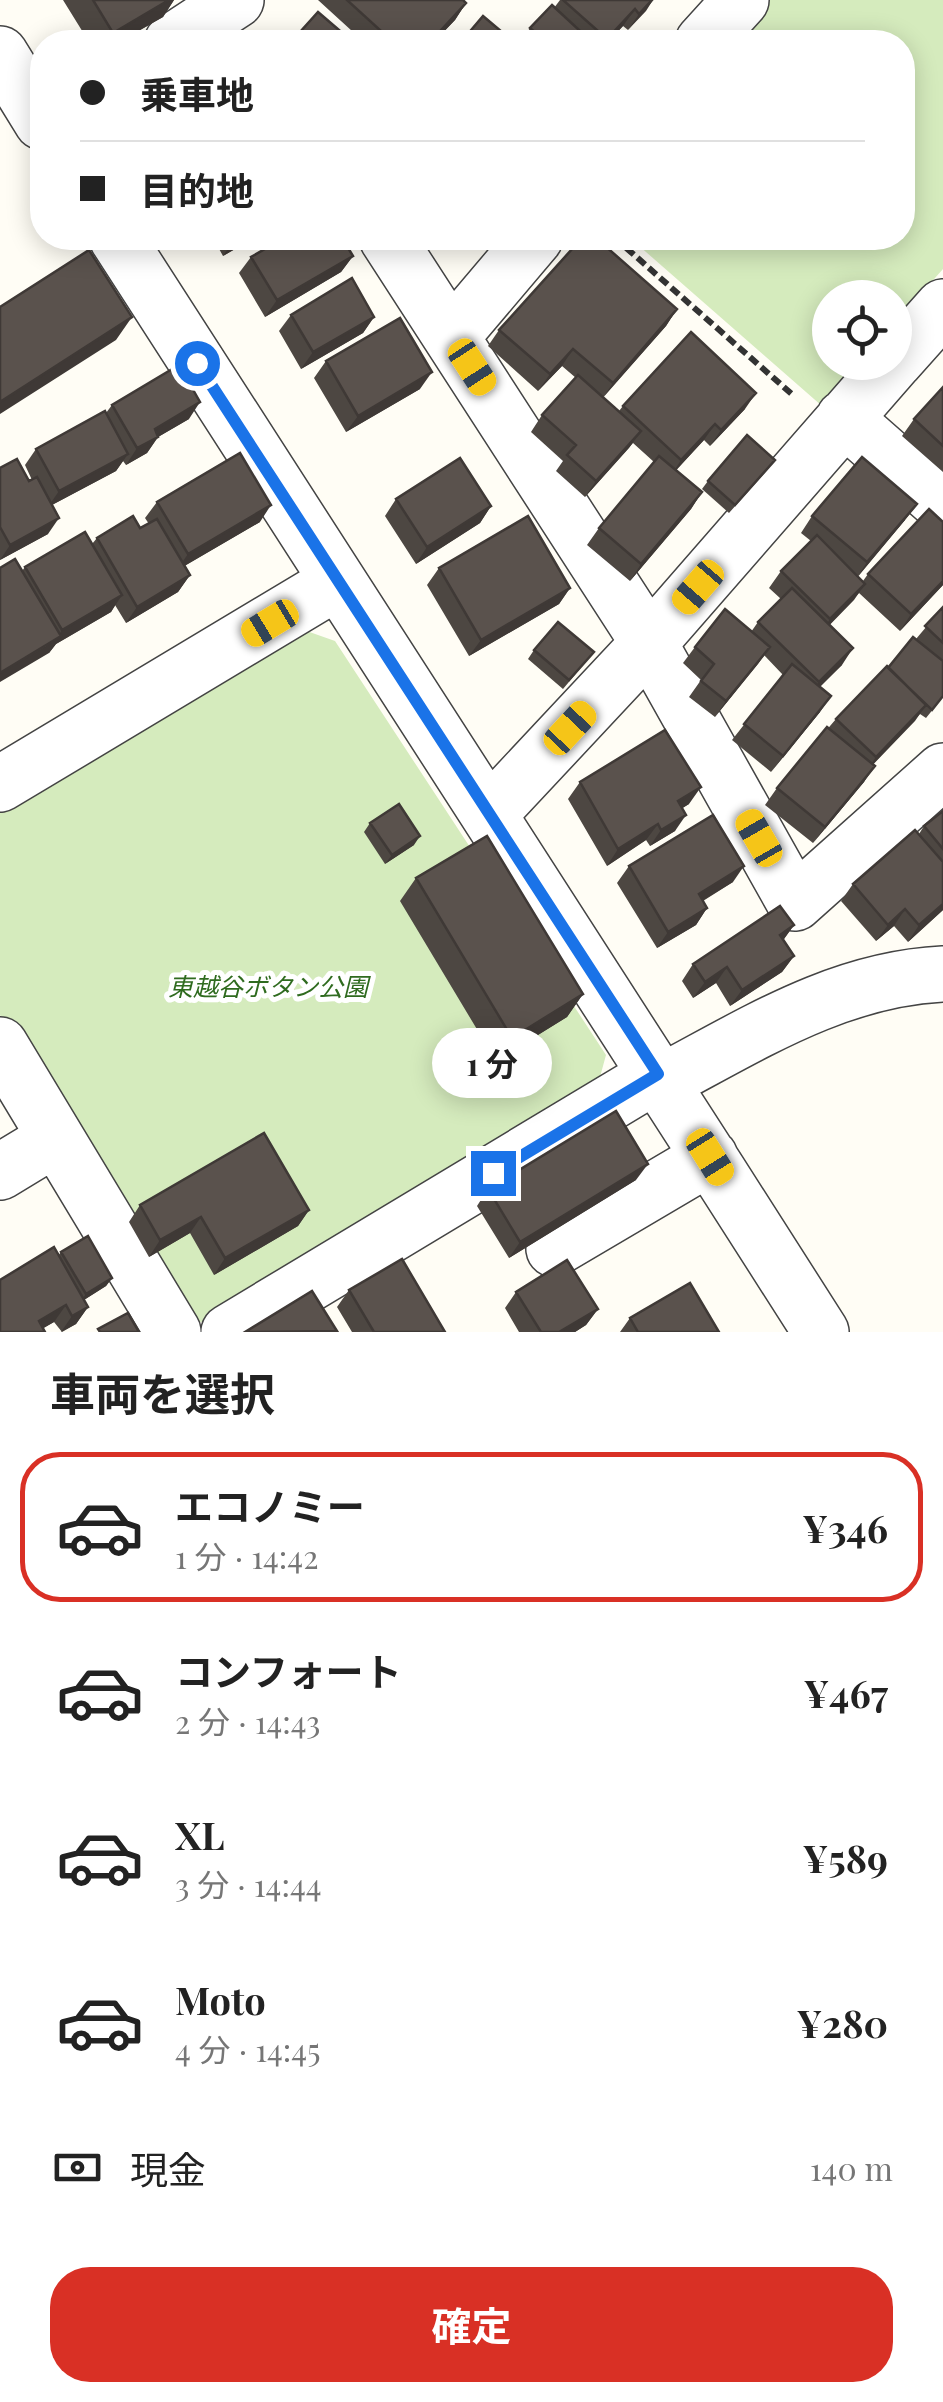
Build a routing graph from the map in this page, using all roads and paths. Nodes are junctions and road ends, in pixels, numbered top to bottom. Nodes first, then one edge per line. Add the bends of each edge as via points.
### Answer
1 (740, 0) edge
2 (239, 12) edge
3 (199, 30) edge
4 (714, 30) edge
5 (0, 54) edge
6 (30, 103) edge
7 (124, 250) edge
8 (395, 250) edge
9 (525, 250) edge
10 (629, 250) edge
11 (452, 336) junction
12 (917, 349) edge
13 (844, 418) junction
14 (943, 504) edge
15 (337, 582) junction
16 (649, 643) junction
17 (943, 771) edge
18 (0, 784) edge
19 (490, 813) junction
20 (943, 974) edge
21 (0, 1045) edge
22 (660, 1078) junction
23 (56, 1138) junction
24 (710, 1157) junction
25 (0, 1172) edge
26 (554, 1249) edge
27 (173, 1332) edge
28 (229, 1332) edge
29 (821, 1332) edge

1 - 4 street
2 - 3 street
5 - 6 street
7 - 15 street
8 - 11 street
9 - 11 street
10 - 13 path via 815,415
11 - 16 street
12 - 13 street
13 - 14 street
13 - 16 street
15 - 18 street
15 - 19 street
16 - 17 street via 795,902
16 - 19 street
19 - 22 street
20 - 22 street via 863,985
21 - 23 street
22 - 24 street
22 - 28 street
23 - 25 street
23 - 27 street
24 - 26 street
24 - 29 street

